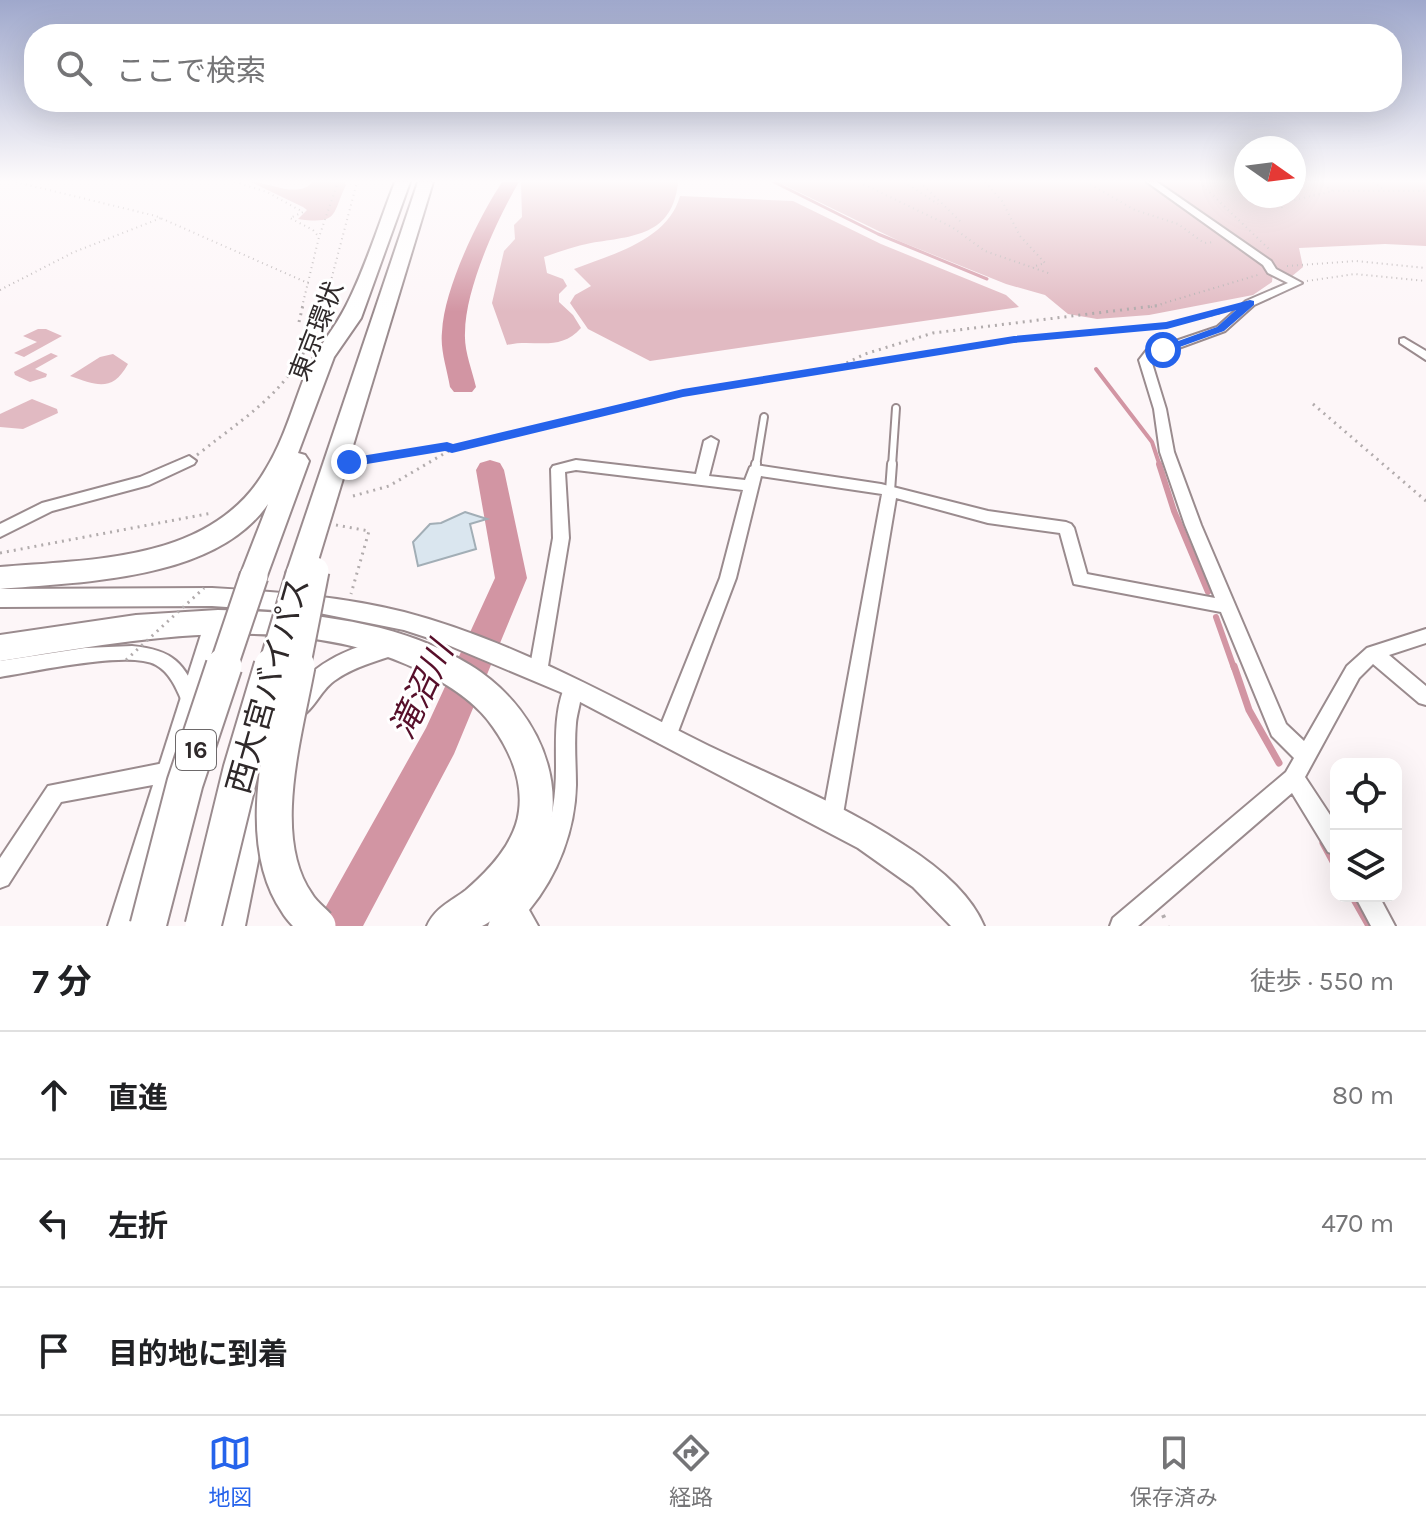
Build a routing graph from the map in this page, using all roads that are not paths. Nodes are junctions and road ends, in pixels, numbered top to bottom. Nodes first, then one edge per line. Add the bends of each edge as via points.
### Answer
1 (387, 225) edge
2 (413, 225) edge
3 (1213, 225) edge
4 (1404, 341) dead end
5 (1426, 356) edge
6 (896, 408) dead end
7 (764, 417) dead end
8 (711, 441) dead end
9 (291, 457) junction
10 (189, 461) road end
11 (753, 478) junction
12 (701, 481) junction
13 (890, 491) junction
14 (0, 531) edge
15 (308, 572) junction
16 (0, 578) edge
17 (0, 598) edge
18 (350, 604) junction
19 (1229, 607) junction
20 (216, 622) junction
21 (1426, 636) edge
22 (420, 646) junction
23 (0, 648) edge
24 (1373, 653) junction
25 (0, 669) edge
26 (538, 672) junction
27 (573, 687) junction
28 (1426, 697) edge
29 (191, 700) junction
30 (666, 737) junction
31 (1305, 756) junction
32 (169, 772) junction
33 (1293, 779) junction
34 (832, 820) junction
35 (1330, 834) edge
36 (0, 877) edge
37 (1370, 902) edge
38 (514, 921) edge
39 (123, 926) edge
40 (148, 926) edge
41 (203, 926) edge
42 (230, 926) edge
43 (318, 926) edge
44 (447, 926) edge
45 (969, 926) edge
46 (1121, 926) edge
47 (1384, 926) edge

1 - 9 highway, 東京環状 via 357,304 325,356
2 - 15 highway, 西大宮バイパス / 16 via 345,454 327,486
3 - 19 street via 1272,271 1297,283 1250,303 1221,329 1145,360 1167,452
4 - 5 street
6 - 13 lane
7 - 11 lane
8 - 12 street
9 - 16 highway via 245,513 188,548 111,568
9 - 40 highway, 西大宮バイパス / 16, bridge via 185,783
10 - 14 street via 144,481 47,507
11 - 12 street
11 - 13 street
11 - 30 street via 728,578
12 - 26 street via 576,465 558,469 561,538
13 - 19 street via 988,517 1066,528 1080,579
13 - 34 street
15 - 41 highway, 西大宮バイパス / 16, bridge via 241,770
15 - 43 highway, bridge via 279,759 275,837 281,871
17 - 18 street via 212,597
18 - 22 street
18 - 23 street via 222,609
19 - 31 street via 1279,730
20 - 22 highway via 290,626
20 - 23 highway
20 - 29 street
21 - 24 street
22 - 26 street via 505,658
22 - 42 street via 360,655 304,693 250,831
22 - 44 highway via 508,715 534,767 538,801 520,856 504,881
24 - 28 street
24 - 31 street via 1353,672
25 - 29 street via 143,652 166,661
26 - 27 street
27 - 30 street
27 - 38 street via 565,714 566,784 559,834
29 - 32 street
30 - 34 street
31 - 33 street
32 - 36 street via 55,793
32 - 39 street
33 - 35 street
33 - 46 street
34 - 45 street via 901,856
37 - 47 street

